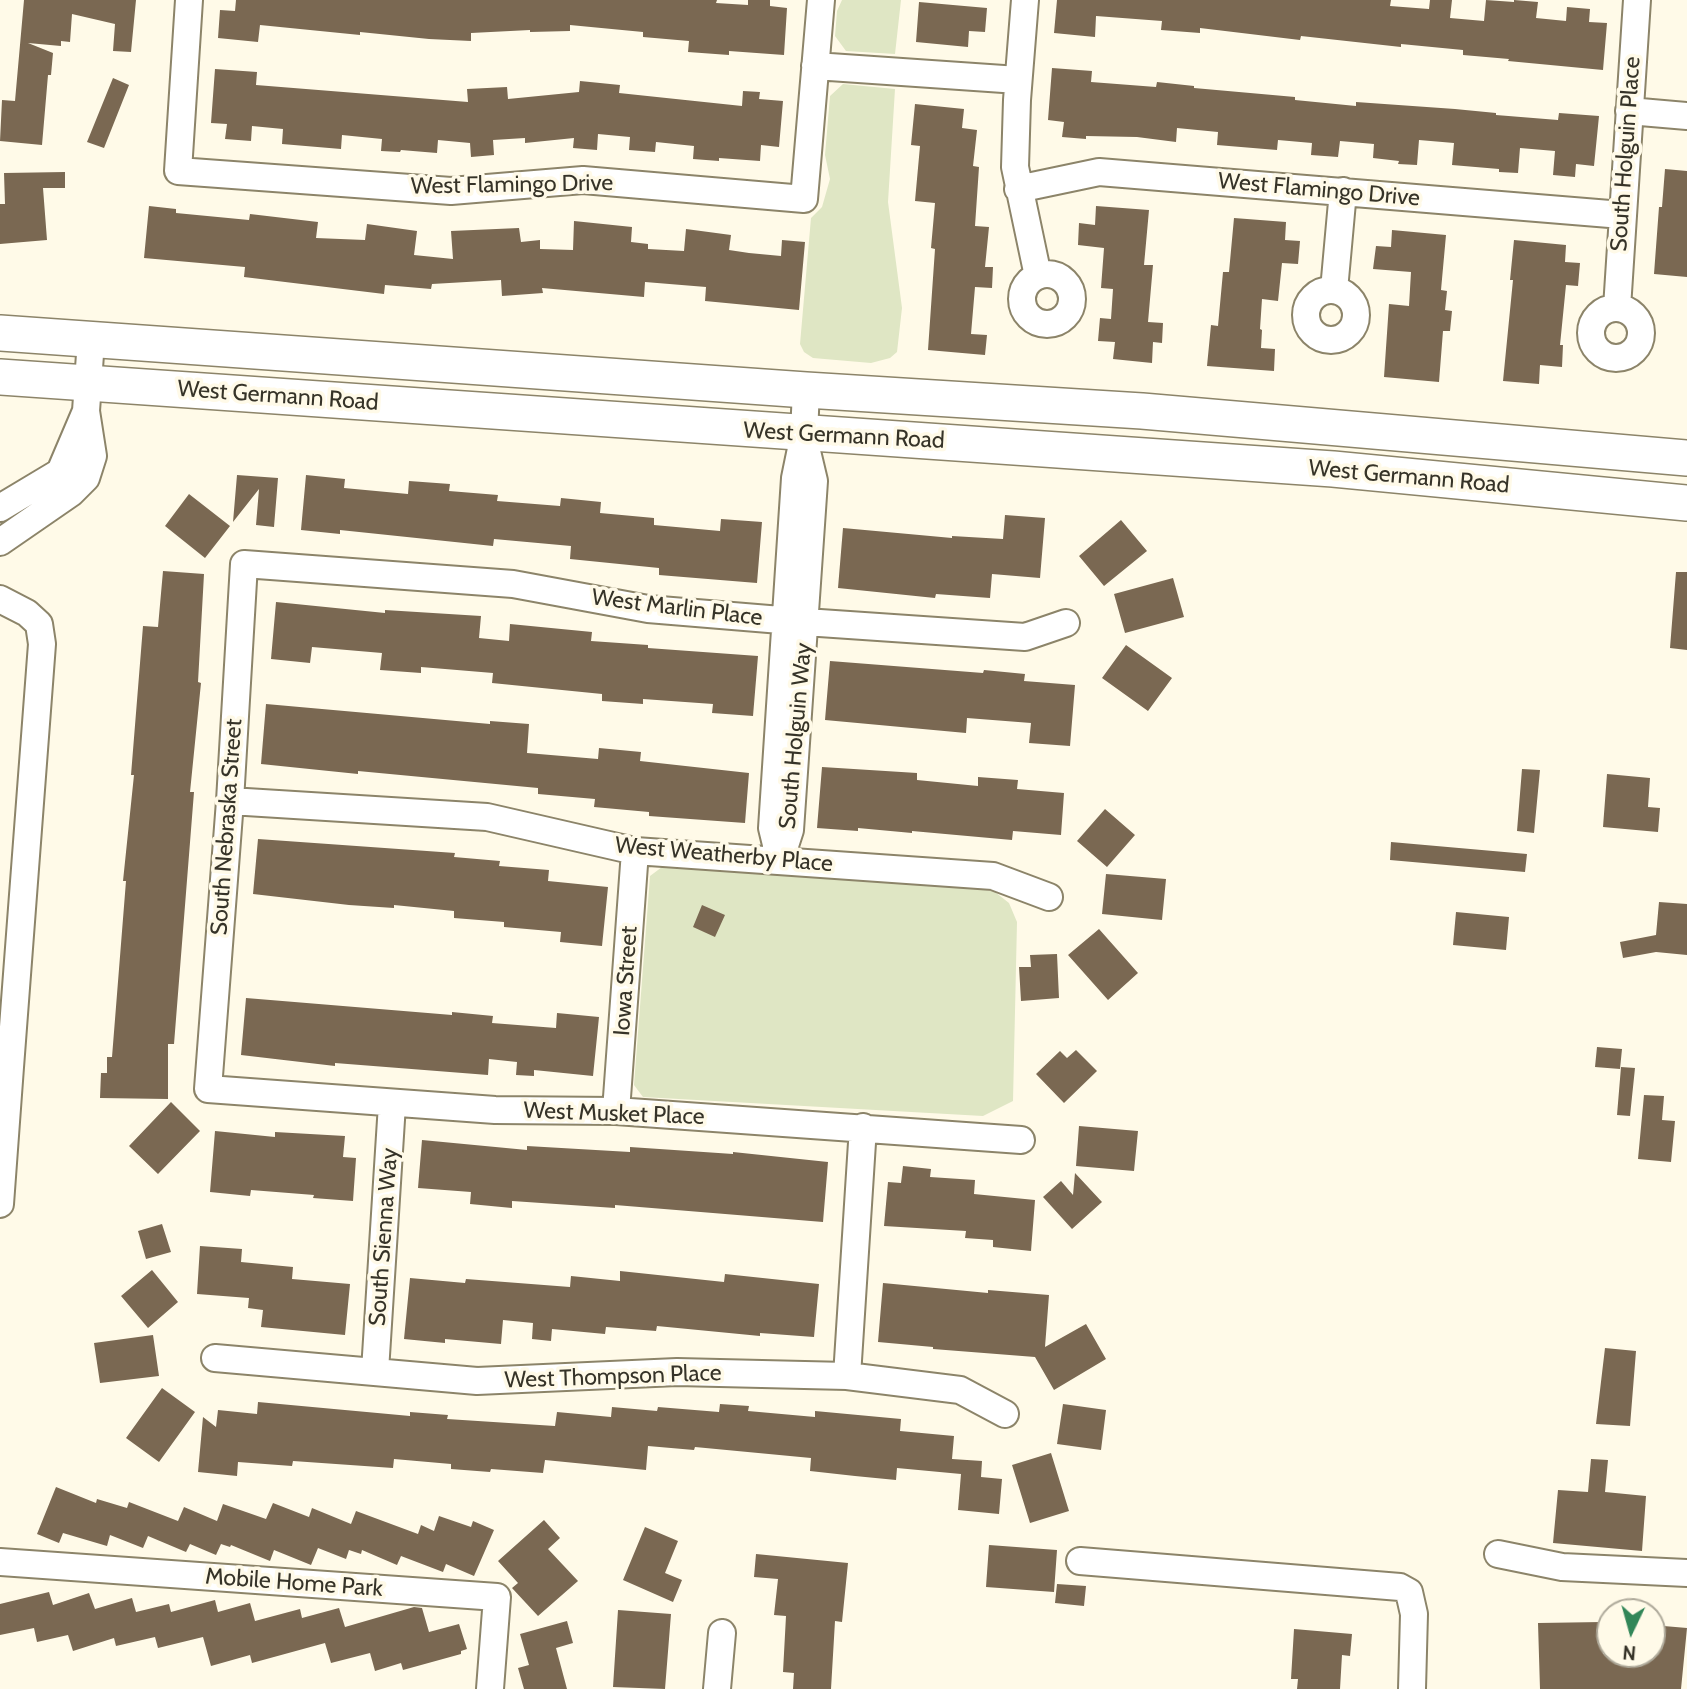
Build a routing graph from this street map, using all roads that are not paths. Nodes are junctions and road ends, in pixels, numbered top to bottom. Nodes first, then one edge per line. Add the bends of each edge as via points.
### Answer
1 (189, 0) edge
2 (821, 0) edge
3 (1025, 0) edge
4 (1637, 0) edge
5 (815, 66) junction
6 (1018, 80) junction
7 (1629, 111) junction
8 (1687, 116) edge
9 (1017, 189) junction
10 (1343, 191) junction
11 (1622, 215) junction
12 (1038, 276) dead end
13 (1334, 290) dead end
14 (1616, 308) dead end
15 (0, 333) edge
16 (91, 340) junction
17 (0, 377) edge
18 (806, 390) junction
19 (87, 397) junction
20 (804, 434) junction
21 (1687, 458) edge
22 (65, 460) junction
23 (86, 478) junction
24 (1687, 503) edge
25 (0, 508) edge
26 (0, 542) edge
27 (244, 564) joint
28 (0, 599) edge
29 (796, 621) junction
30 (1066, 623) dead end
31 (230, 801) junction
32 (635, 851) junction
33 (780, 861) junction
34 (1049, 897) dead end
35 (5, 1067) edge
36 (208, 1089) joint
37 (392, 1104) junction
38 (616, 1111) junction
39 (863, 1127) junction
40 (1021, 1140) dead end
41 (0, 1204) edge
42 (215, 1358) dead end
43 (375, 1371) junction
44 (847, 1376) junction
45 (1005, 1414) dead end
46 (1498, 1554) dead end
47 (1080, 1561) dead end
48 (0, 1562) edge
49 (1687, 1573) edge
50 (722, 1633) dead end
51 (1413, 1677) edge
52 (490, 1689) edge
53 (718, 1689) edge

1 - 5 street, West Flamingo Drive via 178,171 451,191 583,180 804,199
2 - 5 street
3 - 6 street
4 - 7 street, South Holguin Place
5 - 6 street
6 - 9 street
7 - 8 street
7 - 11 street, South Holguin Place
9 - 10 street, West Flamingo Drive via 1099,172
9 - 12 street
10 - 11 street, West Flamingo Drive
10 - 13 street
11 - 14 street, South Holguin Place
15 - 16 main road, West Germann Road
16 - 18 main road, West Germann Road
16 - 19 street
17 - 19 main road, West Germann Road
18 - 20 street, South Holguin Way
18 - 21 main road, West Germann Road via 1142,411
19 - 20 main road, West Germann Road
19 - 22 street
19 - 23 street via 93,456
20 - 24 main road, West Germann Road via 1333,469
20 - 29 street, South Holguin Way via 814,481
22 - 23 street
22 - 25 street via 60,472
23 - 26 street
27 - 29 street, West Marlin Place via 513,584 648,609
27 - 31 street, South Nebraska Street
28 - 35 street via 27,612 39,624 42,644
29 - 30 street, West Marlin Place via 1026,637
29 - 33 street, South Holguin Way via 790,830
31 - 32 street, West Weatherby Place via 487,817
31 - 36 street, South Nebraska Street
32 - 33 street, West Weatherby Place
32 - 38 street, Iowa Street
33 - 34 street, West Weatherby Place via 993,876
35 - 41 street
36 - 37 street, West Musket Place
37 - 38 street, West Musket Place
37 - 43 street, South Sienna Way
38 - 39 street, West Musket Place
39 - 40 street, West Musket Place
39 - 44 street
42 - 43 street, West Thompson Place
43 - 44 street, West Thompson Place via 477,1381 677,1372
44 - 45 street, West Thompson Place via 960,1390
46 - 49 street via 1562,1567
47 - 51 street via 1400,1587 1409,1592 1414,1615
48 - 52 street, Mobile Home Park via 497,1597
50 - 53 street

